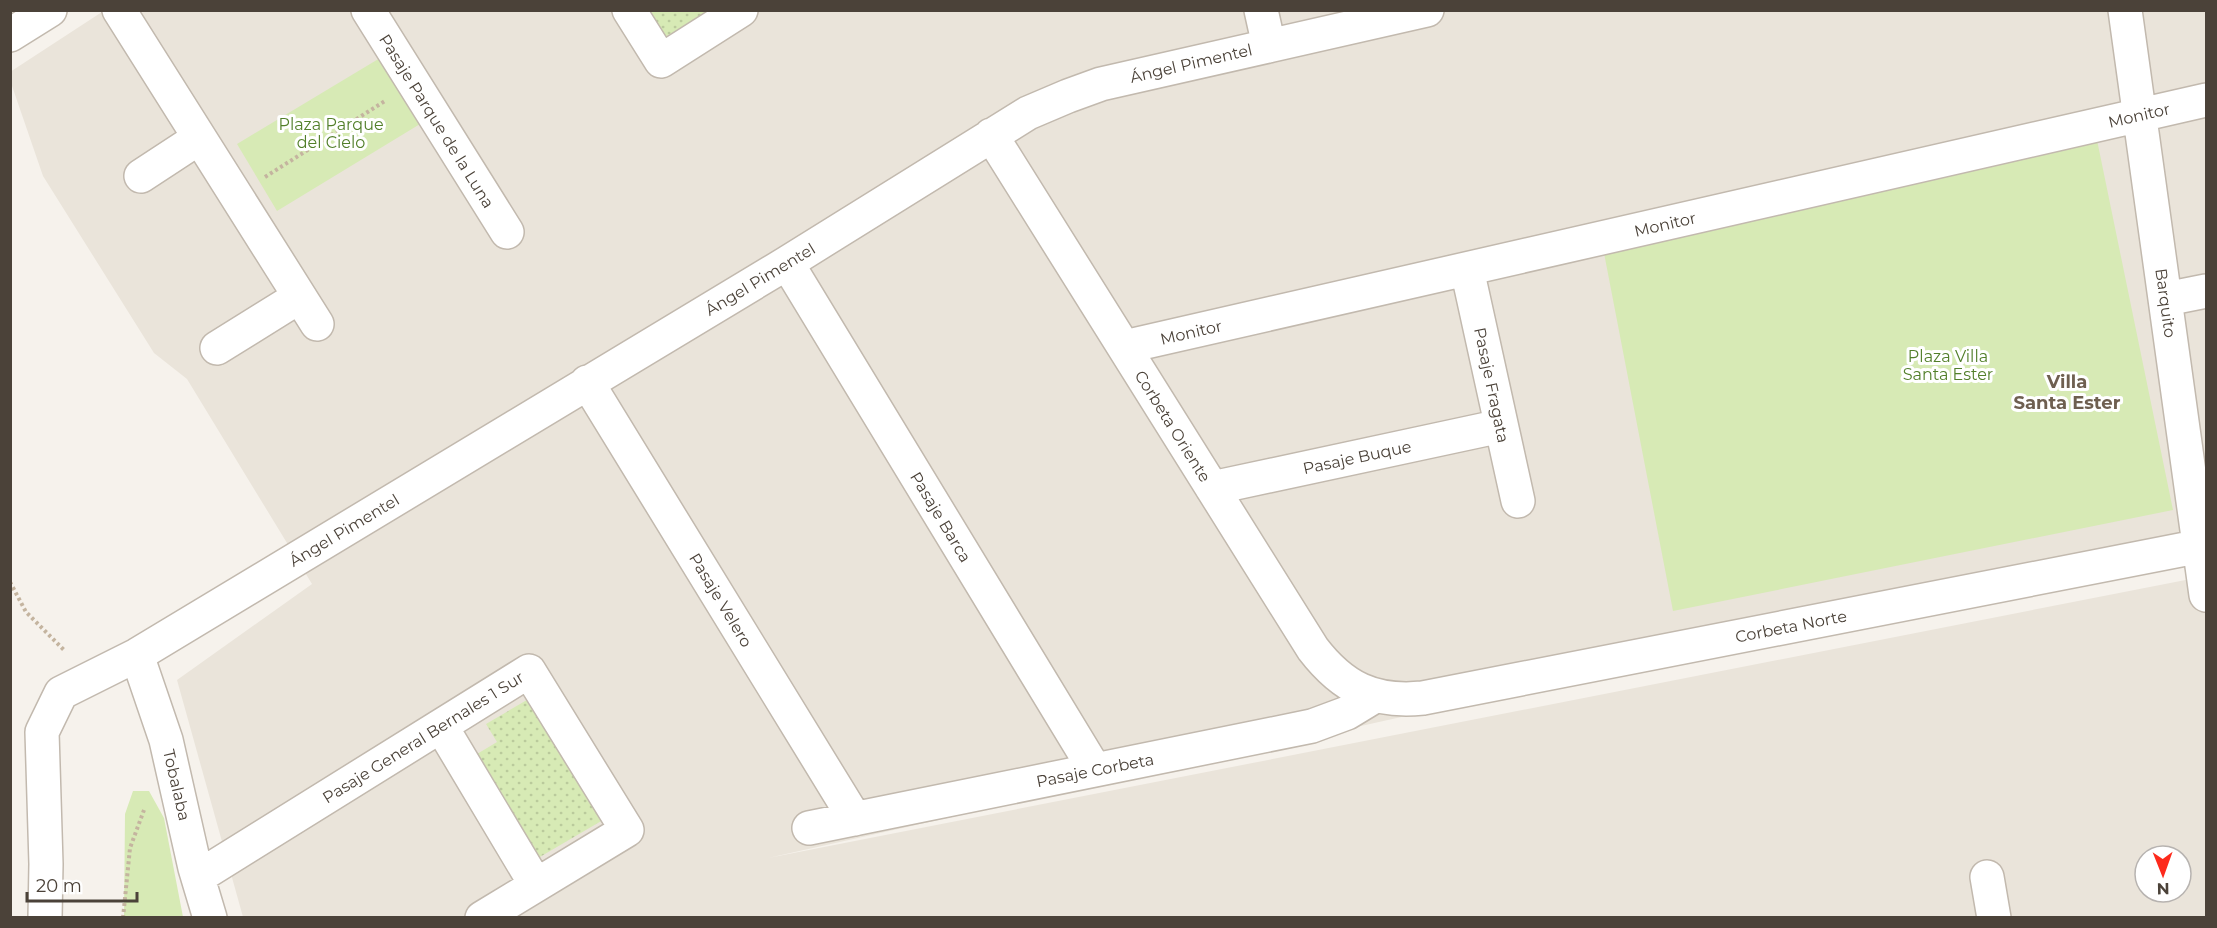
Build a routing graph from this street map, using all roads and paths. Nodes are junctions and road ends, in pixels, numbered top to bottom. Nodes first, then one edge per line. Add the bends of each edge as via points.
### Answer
1 (50, 10) edge
2 (119, 10) edge
3 (368, 10) edge
4 (629, 10) edge
5 (741, 10) edge
6 (1261, 10) edge
7 (1427, 10) edge
8 (2125, 10) edge
9 (10, 35) edge
10 (1269, 46) junction
11 (413, 83) junction
12 (2206, 100) edge
13 (2140, 115) junction
14 (991, 135) junction
15 (199, 138) junction
16 (141, 176) dead end
17 (235, 195) junction
18 (507, 231) dead end
19 (787, 263) junction
20 (1467, 269) junction
21 (2206, 291) edge
22 (299, 297) junction
23 (2166, 299) junction
24 (317, 324) dead end
25 (217, 348) dead end
26 (1124, 348) junction
27 (588, 382) junction
28 (1501, 426) junction
29 (1212, 488) junction
30 (1518, 501) dead end
31 (2202, 546) edge
32 (10, 582) edge
33 (2206, 595) edge
34 (137, 655) junction
35 (90, 678) junction
36 (1375, 696) junction
37 (441, 726) junction
38 (1095, 770) junction
39 (179, 791) junction
40 (855, 819) junction
41 (809, 828) dead end
42 (198, 877) junction
43 (1987, 877) dead end
44 (536, 885) junction
45 (45, 918) edge
46 (123, 918) edge
47 (210, 918) edge
48 (482, 918) edge
49 (1994, 918) edge

1 - 9 street
2 - 15 street
3 - 11 street, Pasaje Parque de la Luna
4 - 5 street via 662,61
6 - 10 street
7 - 10 street, Ángel Pimentel
8 - 13 street, Barquito
10 - 14 street, Ángel Pimentel via 1101,84 1028,113
11 - 17 path
11 - 18 street, Pasaje Parque de la Luna
12 - 13 street, Monitor
13 - 20 street, Monitor
13 - 23 street, Barquito
14 - 19 street, Ángel Pimentel
14 - 26 street, Corbeta Oriente
15 - 16 street
15 - 17 street
17 - 22 street
19 - 27 street, Ángel Pimentel
19 - 38 street, Pasaje Barca
20 - 26 street, Monitor
20 - 28 street, Pasaje Fragata
21 - 23 street
22 - 24 street
22 - 25 street
23 - 31 street, Barquito
26 - 29 street, Corbeta Oriente
27 - 34 street, Ángel Pimentel
27 - 40 street, Pasaje Velero
28 - 29 street, Pasaje Buque
28 - 30 street, Pasaje Fragata
29 - 36 street, Corbeta Oriente via 1326,666 1341,680
31 - 33 street, Barquito
31 - 36 street, Corbeta Norte via 1423,698
32 - 35 path via 26,612
34 - 35 street, Ángel Pimentel
34 - 39 street, Tobalaba
35 - 45 street, Ángel Pimentel via 62,693 42,732
36 - 38 street, Pasaje Corbeta via 1347,714 1312,726
37 - 42 street, Pasaje General Bernales 1 Sur
37 - 44 street
37 - 44 street, Pasaje General Bernales 1 Sur via 529,671 627,830
38 - 40 street, Pasaje Corbeta
39 - 42 street, Tobalaba
39 - 46 path via 147,804 130,848
40 - 41 street, Pasaje Corbeta
42 - 47 street, Tobalaba
43 - 49 street
44 - 48 street, Pasaje General Bernales 1 Sur

